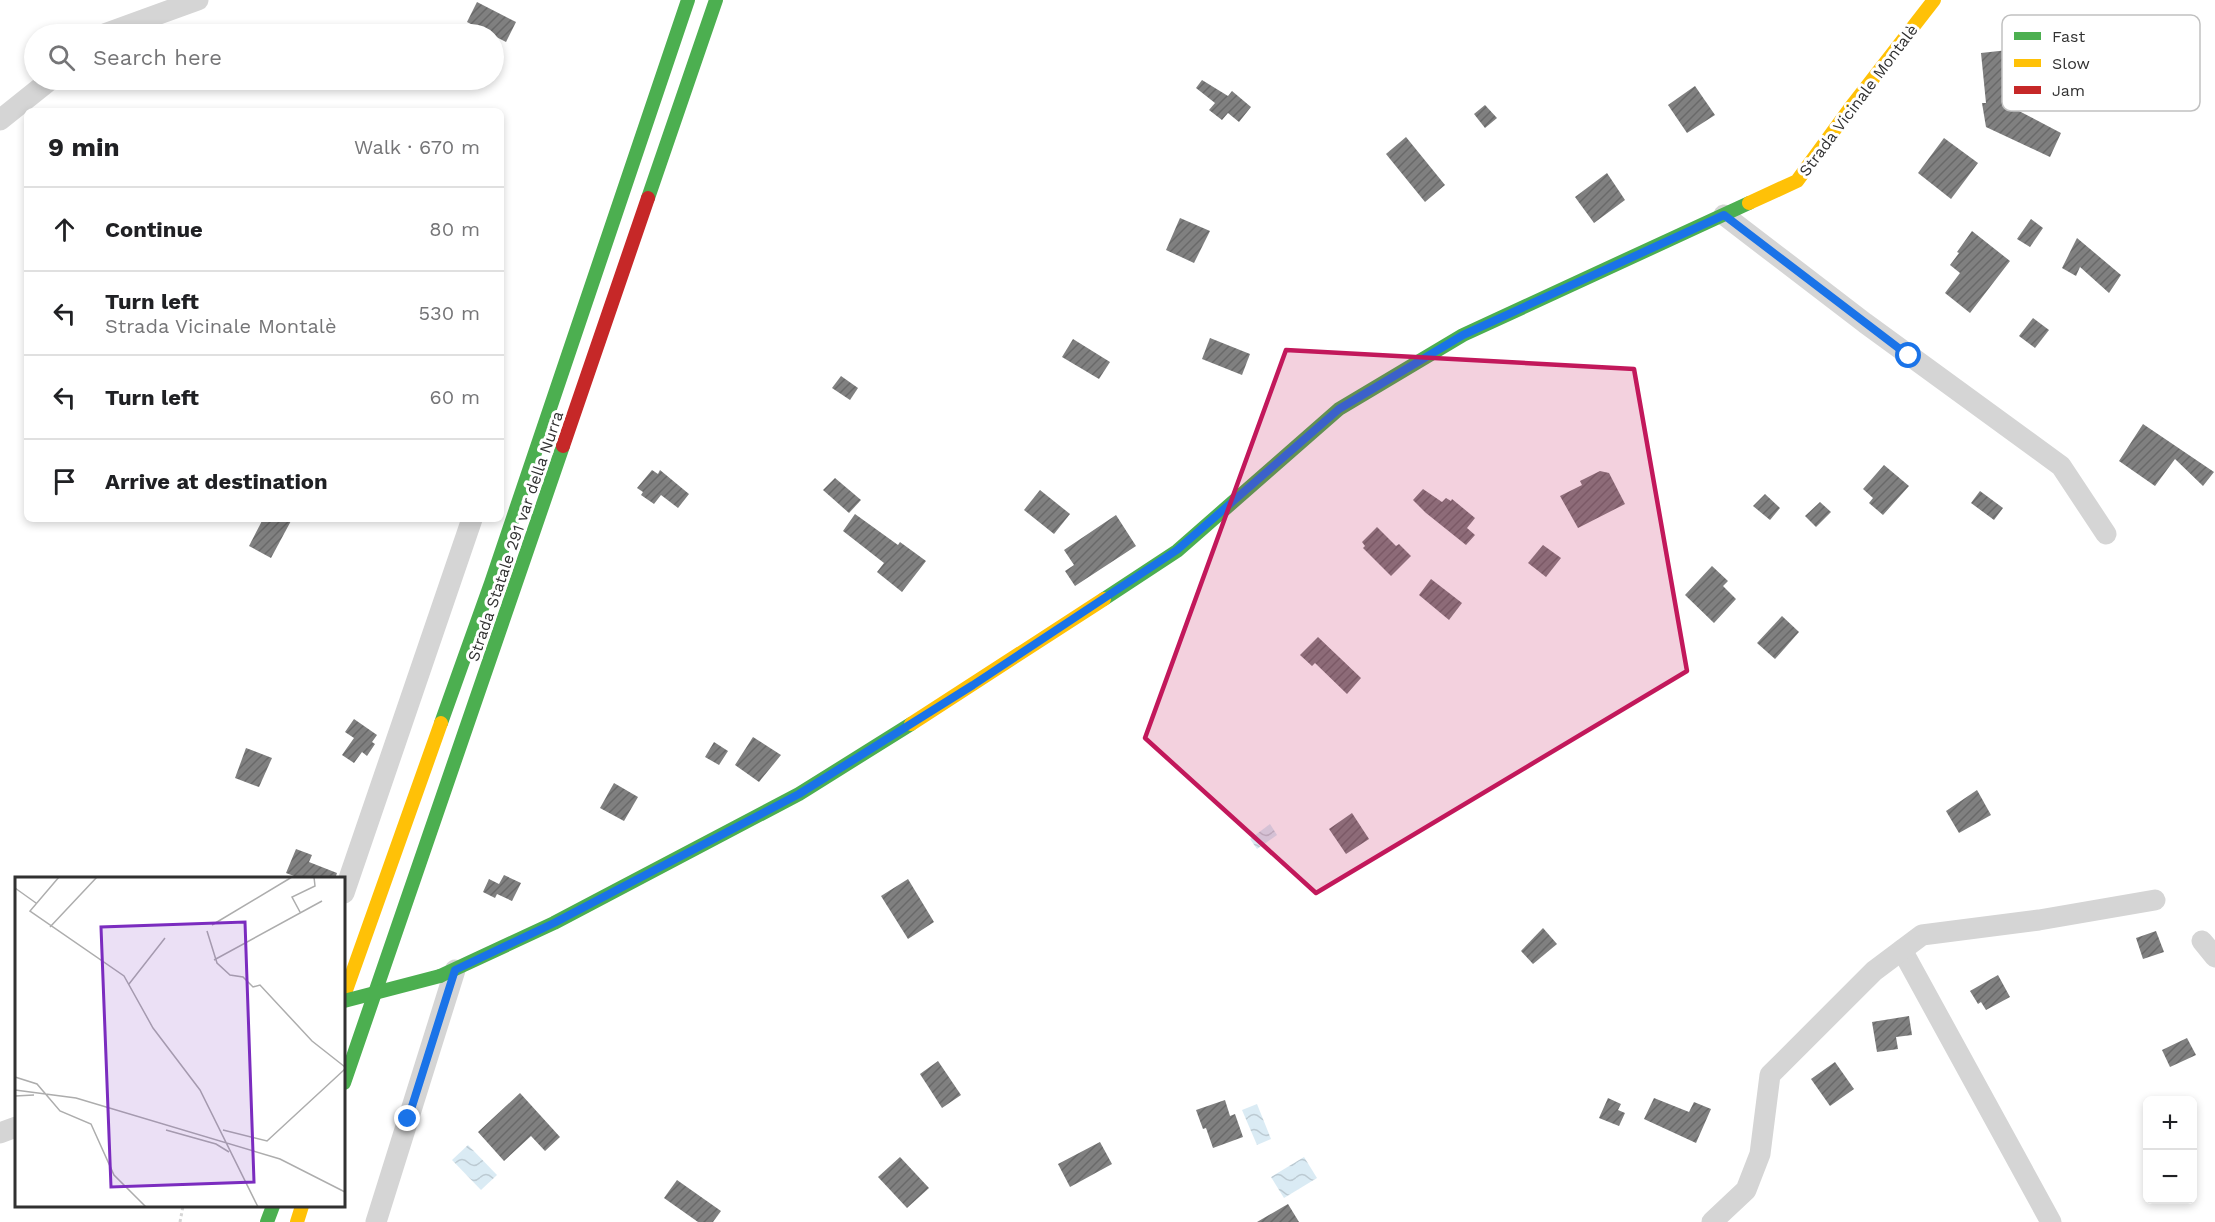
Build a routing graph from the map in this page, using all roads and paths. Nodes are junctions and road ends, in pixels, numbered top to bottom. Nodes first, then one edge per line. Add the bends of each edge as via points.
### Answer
1 (198, 0) edge
2 (688, 0) edge
3 (716, 0) edge
4 (1934, 0) edge
5 (132, 24) edge
6 (38, 90) edge
7 (0, 120) edge
8 (1724, 215) junction
9 (471, 522) edge
10 (2106, 534) dead end
11 (345, 890) edge
12 (2155, 900) dead end
13 (1902, 950) junction
14 (447, 973) junction
15 (345, 993) edge
16 (345, 1001) edge
17 (345, 1080) edge
18 (15, 1127) edge
19 (0, 1133) edge
20 (183, 1207) edge
21 (273, 1207) edge
22 (302, 1207) edge
23 (180, 1222) edge
24 (267, 1222) edge
25 (297, 1222) edge
26 (376, 1222) edge
27 (1712, 1222) edge
28 (2051, 1222) edge

1 - 5 street
2 - 15 main road, Strada Statale 291 var della Nurra via 494,572
3 - 17 main road, Strada Statale 291 var della Nurra
4 - 8 main road, Strada Vicinale Montalè via 1797,181
6 - 7 street
8 - 10 street via 2061,466
8 - 14 main road, Strada Vicinale Montalè via 1463,335 1339,409 1177,550 973,685 799,794 554,923
9 - 11 street
12 - 13 street via 1923,935
13 - 27 street via 1874,971 1770,1075 1760,1154 1746,1190
13 - 28 street
14 - 16 main road, Strada Vicinale Montalè, bridge
14 - 26 street
18 - 19 street
20 - 23 path
21 - 24 main road
22 - 25 main road

